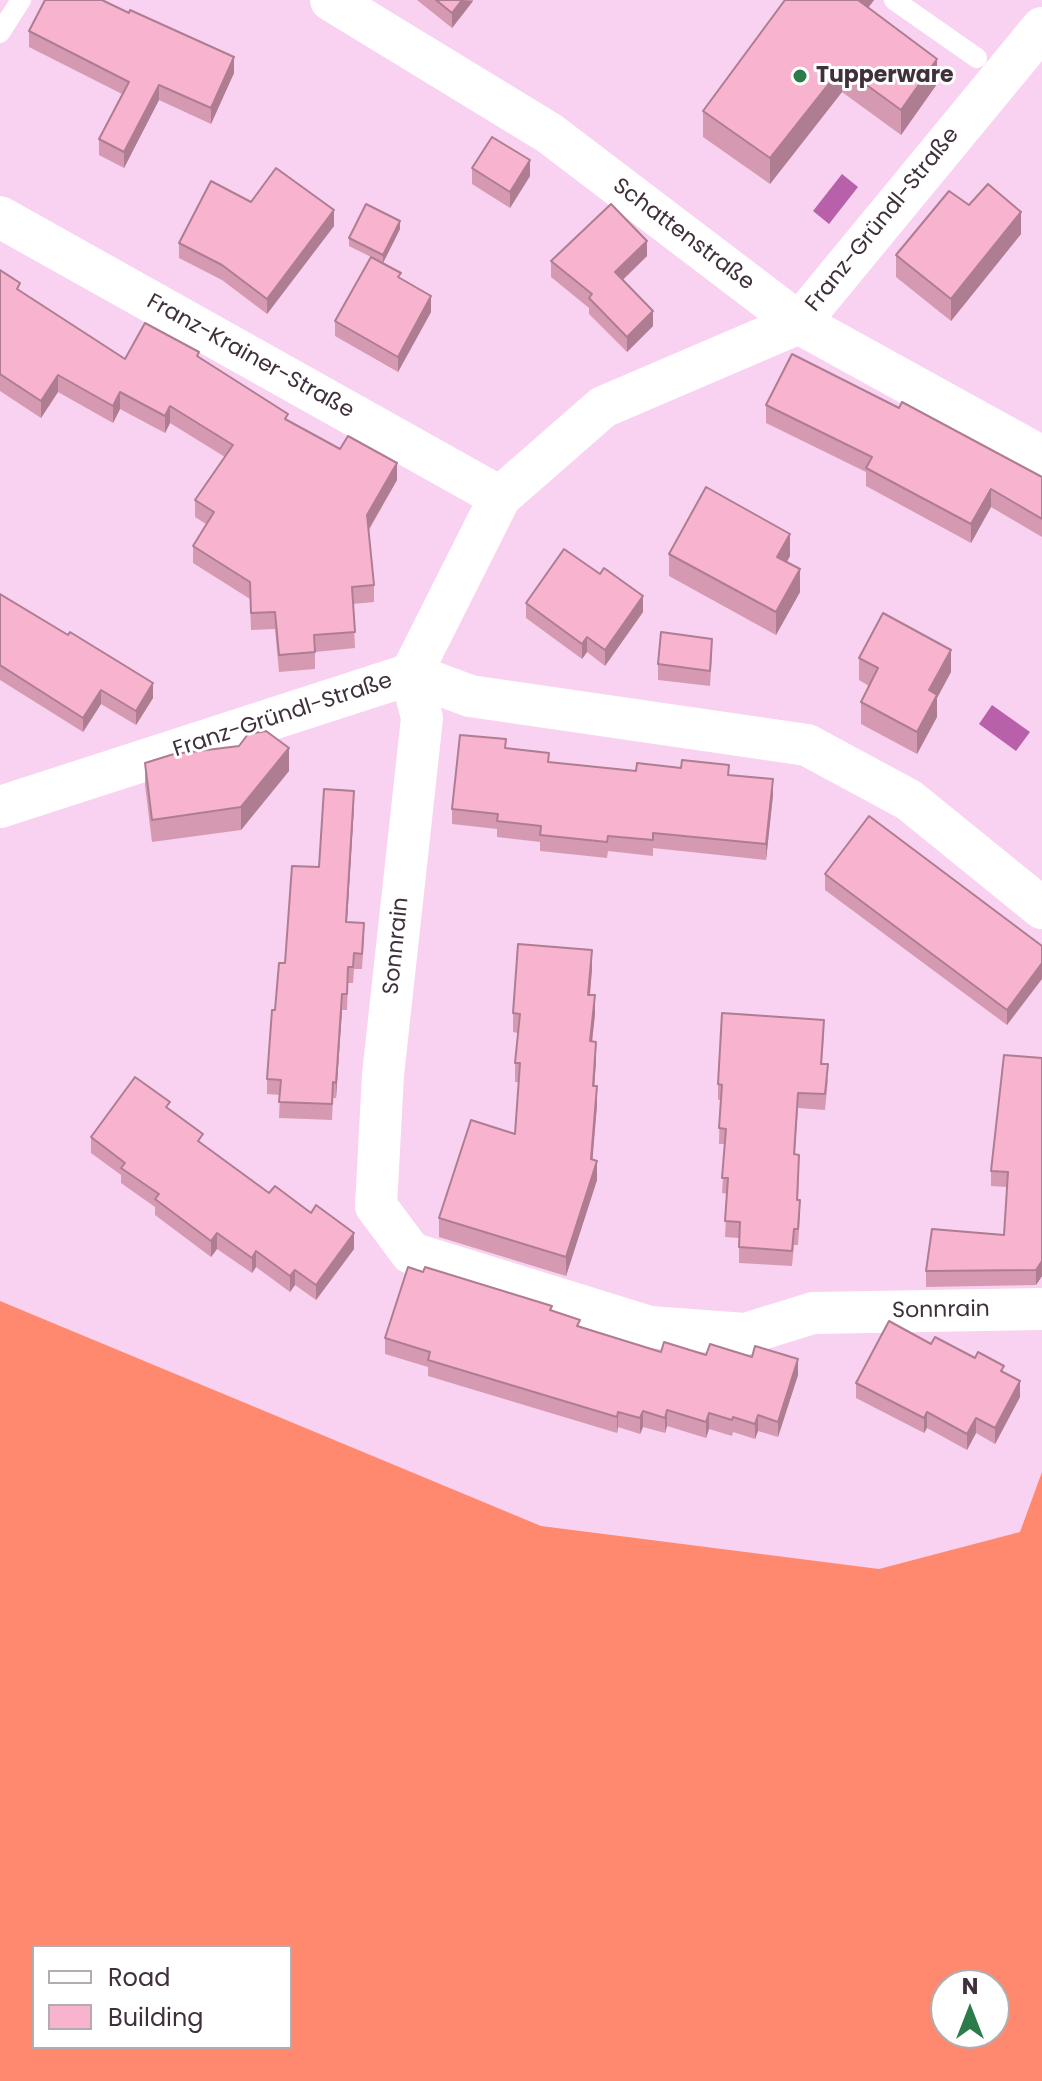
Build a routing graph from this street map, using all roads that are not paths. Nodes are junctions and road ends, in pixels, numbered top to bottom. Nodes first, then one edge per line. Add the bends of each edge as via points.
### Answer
1 (21, 0) edge
2 (331, 0) edge
3 (894, 0) edge
4 (1042, 28) edge
5 (0, 33) edge
6 (977, 58) dead end
7 (0, 217) edge
8 (799, 323) junction
9 (1042, 457) edge
10 (500, 497) junction
11 (411, 674) junction
12 (0, 807) edge
13 (1042, 908) edge
14 (1042, 1309) edge

1 - 5 lane
2 - 8 street, Schattenstraße via 549,133
3 - 6 lane
4 - 8 street, Franz-Gründl-Straße
7 - 10 street, Franz-Krainer-Straße
8 - 9 street, Schattenstraße
8 - 10 street, Franz-Gründl-Straße via 603,407
10 - 11 street, Franz-Gründl-Straße
11 - 12 street, Franz-Gründl-Straße
11 - 13 street via 470,696 807,745 909,800
11 - 14 street, Sonnrain via 422,718 383,1075 376,1206 411,1253 650,1327 745,1334 813,1313

